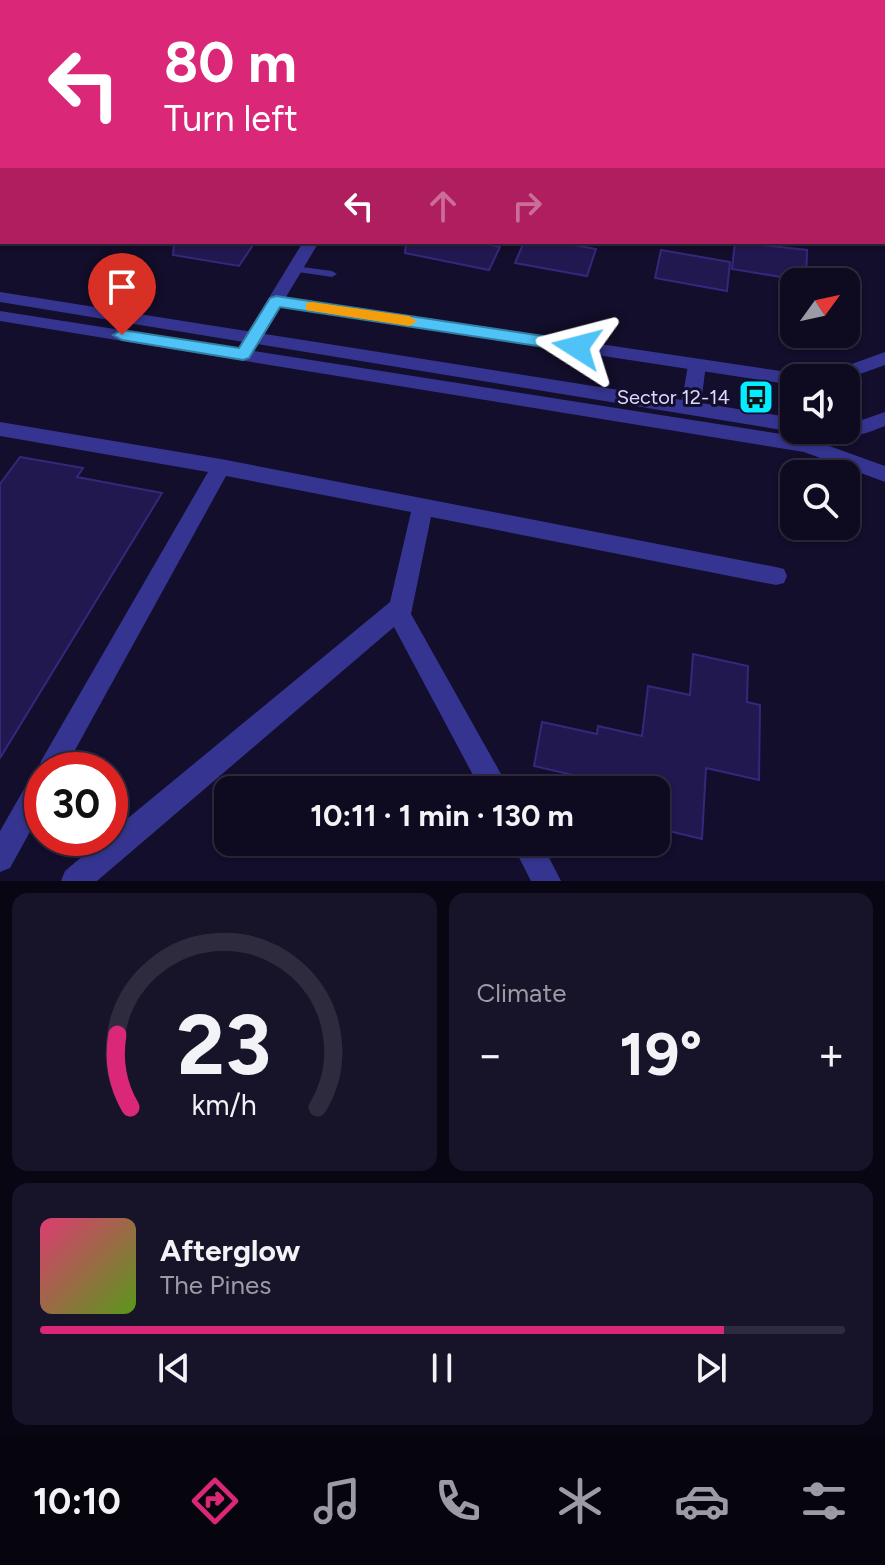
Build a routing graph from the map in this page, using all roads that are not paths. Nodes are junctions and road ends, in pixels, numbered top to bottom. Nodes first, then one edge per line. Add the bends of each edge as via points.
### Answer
1 (310, 244) edge
2 (295, 269) junction
3 (332, 274) dead end
4 (0, 297) edge
5 (276, 301) junction
6 (0, 316) edge
7 (249, 346) junction
8 (885, 358) edge
9 (697, 365) junction
10 (860, 367) edge
11 (780, 377) edge
12 (691, 408) junction
13 (885, 419) edge
14 (780, 423) edge
15 (860, 428) edge
16 (3, 434) edge
17 (221, 467) junction
18 (885, 474) edge
19 (422, 509) junction
20 (776, 576) dead end
21 (402, 606) junction
22 (60, 752) edge
23 (488, 776) edge
24 (24, 816) edge
25 (533, 856) edge
26 (0, 858) edge
27 (75, 881) edge
28 (547, 881) edge

1 - 2 street
2 - 3 lane
2 - 5 street
4 - 7 street
5 - 7 street
5 - 9 street
6 - 7 street
7 - 12 street
7 - 18 street via 807,445
8 - 10 street
9 - 11 street
9 - 12 street
12 - 14 street
13 - 15 street
16 - 17 street
17 - 19 street
17 - 22 street
19 - 20 street
19 - 21 street
21 - 23 street via 399,615
21 - 27 street
24 - 26 street
25 - 28 street

